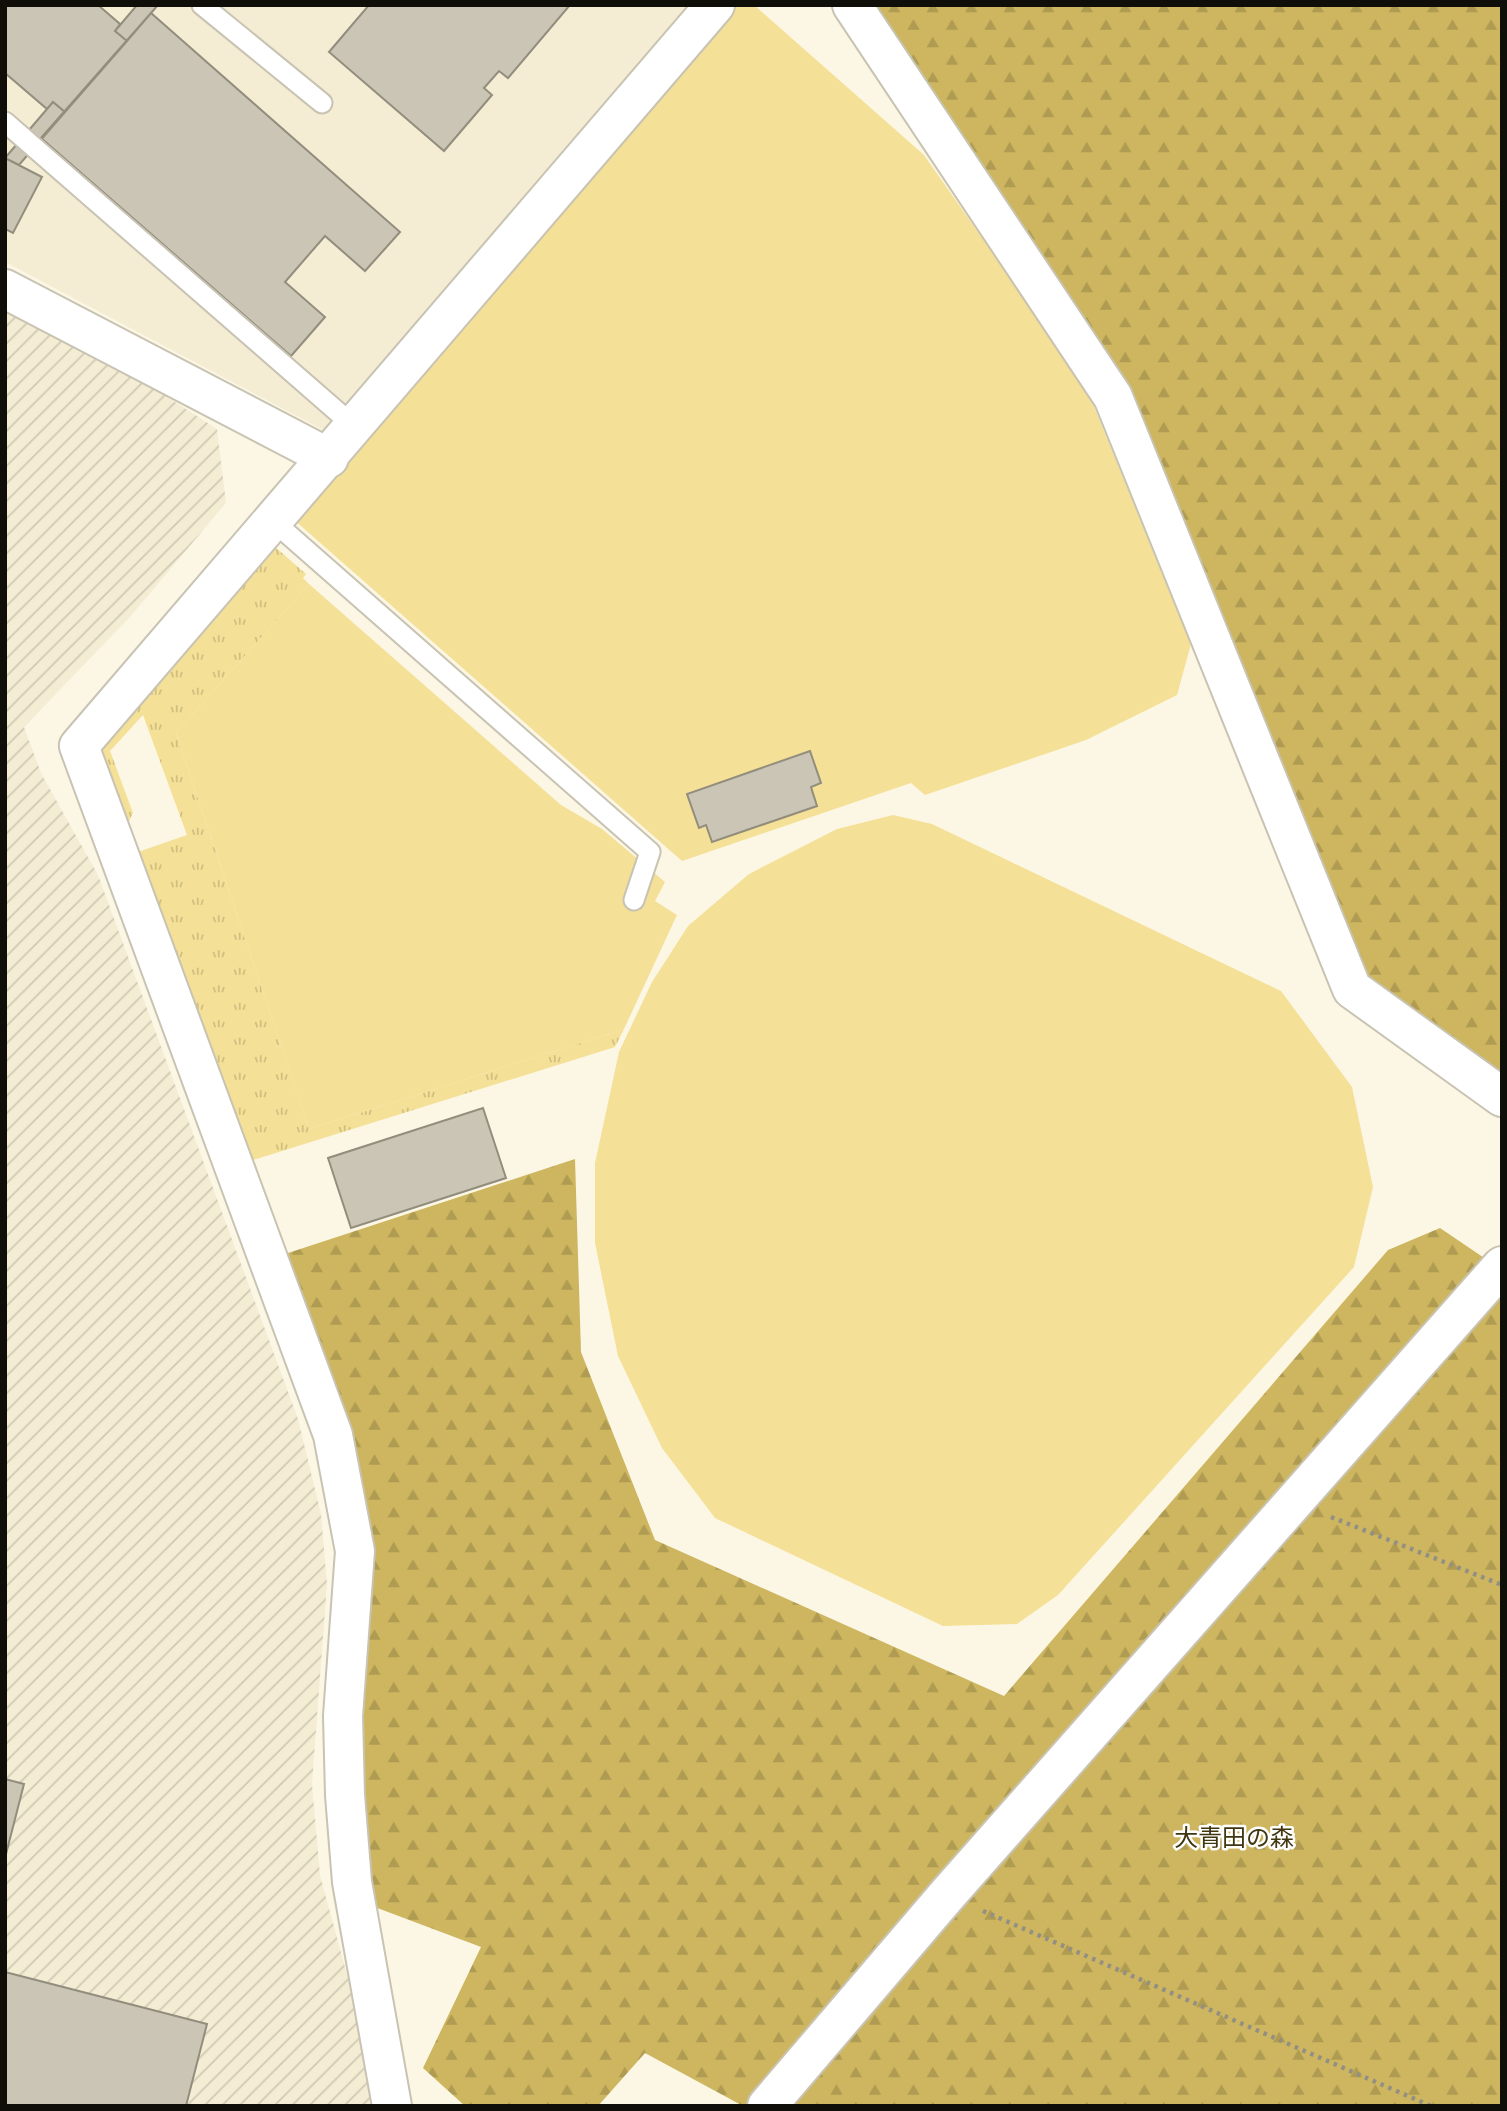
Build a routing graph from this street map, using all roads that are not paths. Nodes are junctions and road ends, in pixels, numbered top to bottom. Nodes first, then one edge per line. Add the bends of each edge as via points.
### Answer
1 (715, 5) edge
2 (852, 5) edge
3 (211, 8) edge
4 (322, 103) dead end
5 (5, 122) edge
6 (5, 289) edge
7 (355, 427) junction
8 (329, 458) junction
9 (273, 521) junction
10 (634, 900) dead end
11 (1502, 1097) edge
12 (1502, 1266) edge
13 (392, 2106) edge
14 (766, 2106) edge

1 - 7 street
2 - 11 street via 1113,397 1352,989
3 - 4 lane
5 - 7 lane
6 - 8 street
7 - 8 street
8 - 9 street
9 - 10 lane via 650,852
9 - 13 street via 79,746 333,1435 355,1551 343,1716 352,1882
12 - 14 street

